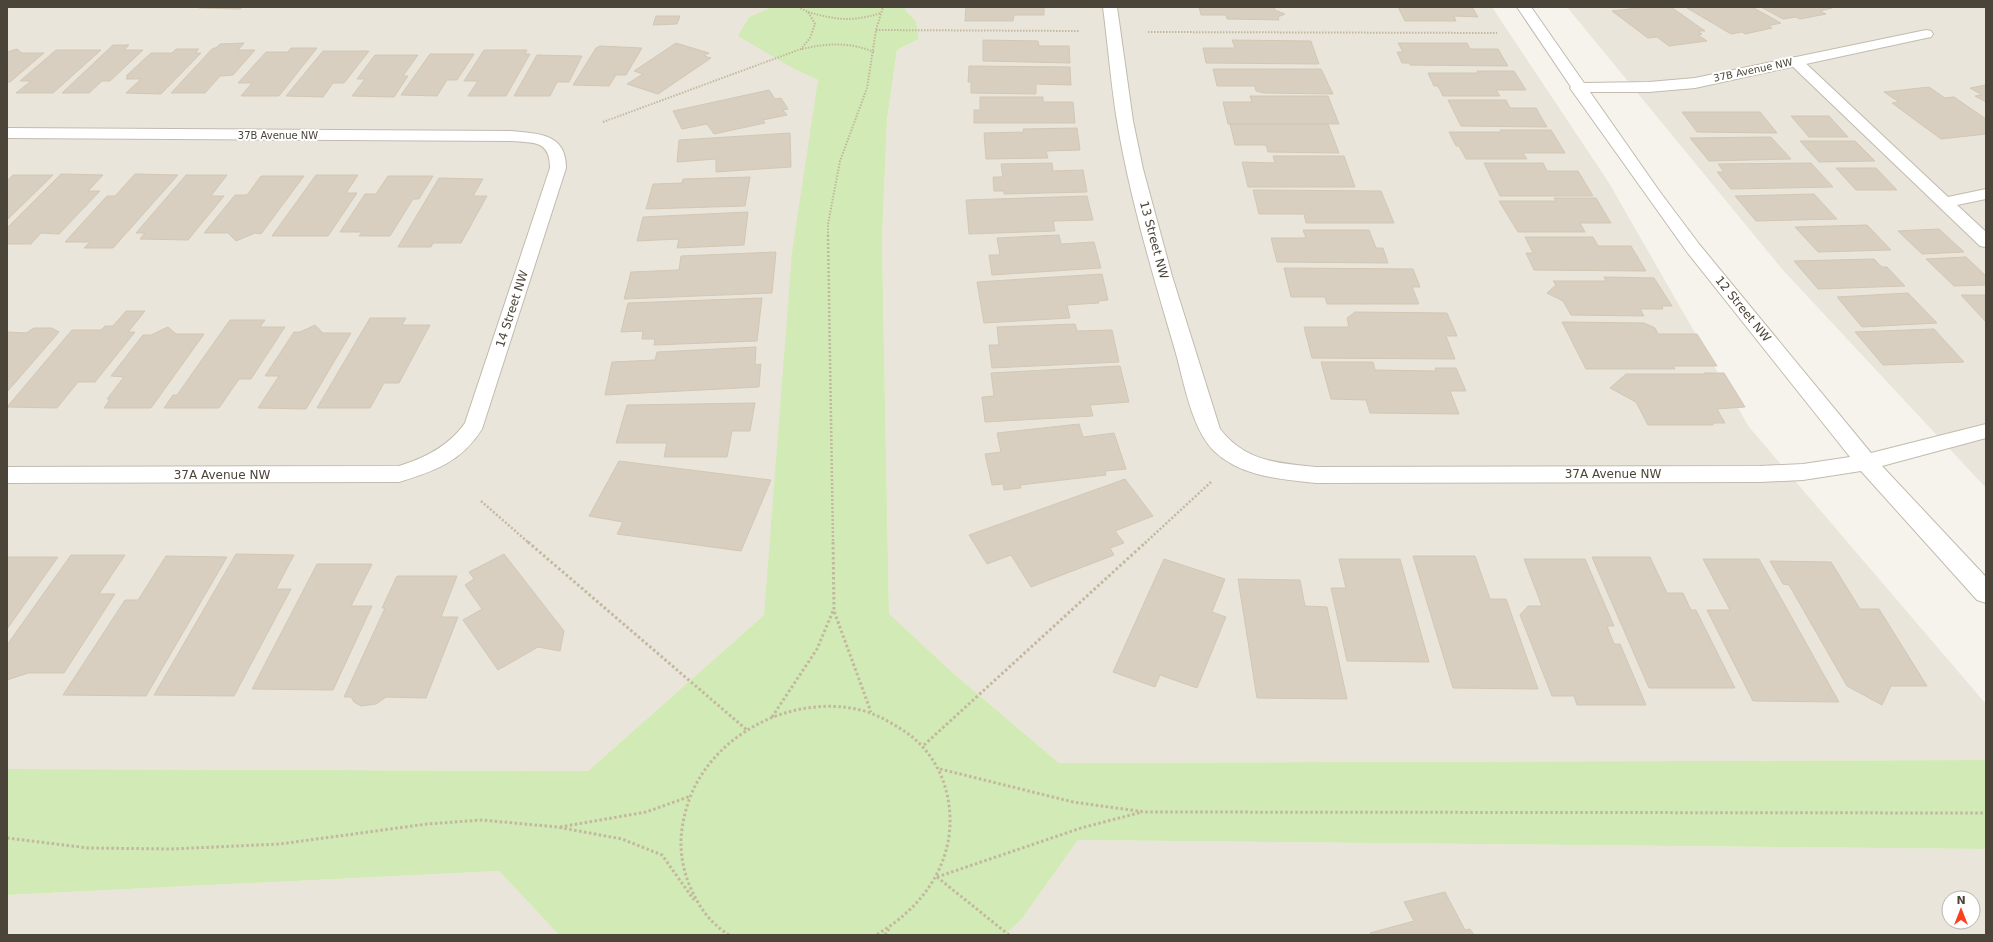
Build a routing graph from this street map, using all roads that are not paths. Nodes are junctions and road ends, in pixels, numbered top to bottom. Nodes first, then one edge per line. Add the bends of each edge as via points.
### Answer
1 (1110, 7) edge
2 (1524, 7) edge
3 (1926, 34) dead end
4 (1795, 61) junction
5 (1578, 88) junction
6 (7, 133) edge
7 (548, 142) joint
8 (1986, 194) edge
9 (1943, 202) junction
10 (1986, 242) edge
11 (1986, 431) edge
12 (1237, 459) joint
13 (434, 462) joint
14 (1866, 462) junction
15 (7, 475) edge
16 (1986, 593) edge

1 - 12 street, 13 Street NW via 1125,121 1163,276 1211,432
2 - 5 street, 12 Street NW
3 - 4 street, 37B Avenue NW
4 - 5 street, 37B Avenue NW via 1670,86
4 - 9 street
5 - 14 street, 12 Street NW via 1689,242
6 - 7 street, 37B Avenue NW via 512,136
7 - 13 street, 14 Street NW via 558,153 558,168 475,424 467,438 453,452
8 - 9 street
9 - 10 street
11 - 14 street, 37A Avenue NW
12 - 14 street, 37A Avenue NW via 1259,468 1316,475 1760,474 1802,472
13 - 15 street, 37A Avenue NW via 399,474 376,476
14 - 16 street, 12 Street NW

